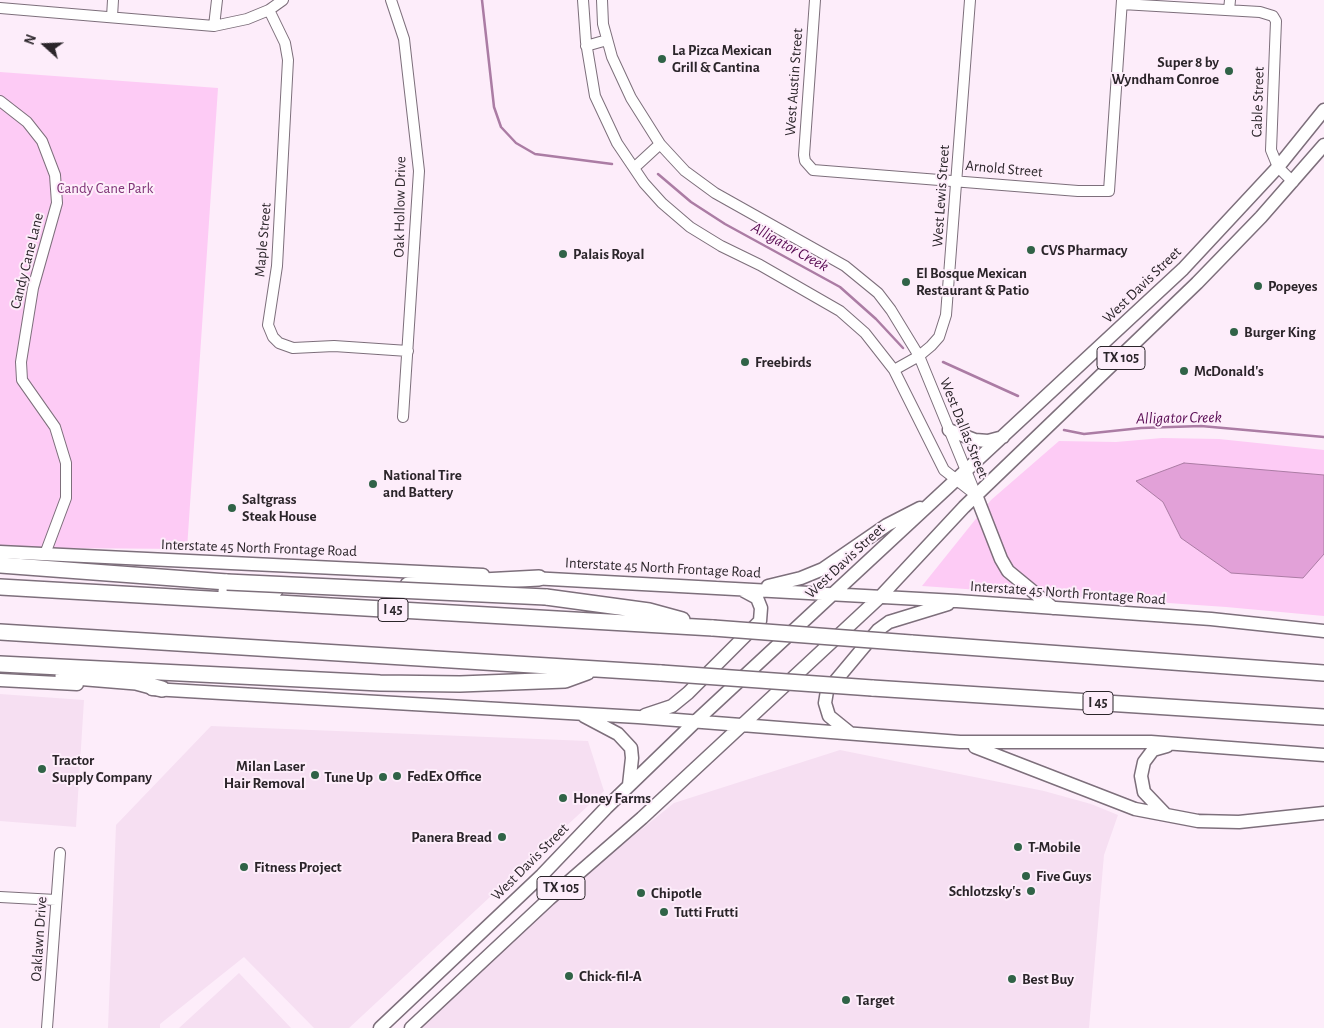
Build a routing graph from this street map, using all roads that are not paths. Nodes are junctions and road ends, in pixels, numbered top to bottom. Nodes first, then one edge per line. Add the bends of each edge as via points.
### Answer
1 (113, 0) edge
2 (217, 0) edge
3 (283, 0) edge
4 (391, 0) edge
5 (583, 0) edge
6 (602, 0) edge
7 (815, 0) edge
8 (970, 0) edge
9 (1122, 2) edge
10 (1229, 5) edge
11 (0, 8) edge
12 (269, 10) junction
13 (112, 17) junction
14 (214, 26) junction
15 (608, 40) junction
16 (586, 46) junction
17 (0, 101) edge
18 (1324, 110) edge
19 (660, 144) junction
20 (1324, 145) edge
21 (808, 166) joint
22 (1278, 167) junction
23 (634, 168) junction
24 (957, 180) junction
25 (1293, 182) junction
26 (1132, 318) junction
27 (1130, 350) junction
28 (408, 351) junction
29 (919, 356) junction
30 (894, 370) junction
31 (403, 417) dead end
32 (949, 430) junction
33 (1002, 437) junction
34 (961, 476) junction
35 (976, 495) junction
36 (932, 503) junction
37 (0, 552) edge
38 (45, 554) junction
39 (0, 565) edge
40 (539, 578) junction
41 (0, 587) edge
42 (739, 588) junction
43 (754, 589) junction
44 (72, 591) junction
45 (833, 594) junction
46 (880, 597) junction
47 (958, 601) junction
48 (1054, 608) junction
49 (713, 628) junction
50 (1324, 631) edge
51 (0, 632) edge
52 (0, 666) edge
53 (593, 669) junction
54 (1324, 673) edge
55 (0, 680) edge
56 (162, 689) junction
57 (580, 714) junction
58 (638, 717) junction
59 (1324, 717) edge
60 (696, 721) junction
61 (742, 725) junction
62 (850, 733) junction
63 (960, 742) junction
64 (1174, 744) junction
65 (1324, 755) edge
66 (629, 785) junction
67 (1324, 813) edge
68 (1165, 814) junction
69 (60, 853) dead end
70 (0, 897) edge
71 (56, 900) junction
72 (47, 1028) edge
73 (380, 1028) edge
74 (411, 1028) edge

1 - 13 street
2 - 14 street
3 - 12 street
4 - 28 street, Oak Hollow Drive via 404,40 419,171
5 - 16 street, West Dallas Street
6 - 15 street, West Dallas Street via 603,24
7 - 21 street, West Austin Street via 804,155
8 - 24 street, West Lewis Street
9 - 10 street
9 - 24 street, Arnold Street via 1109,191
10 - 22 street, Cable Street via 1273,16 1276,21 1271,150
11 - 13 street
12 - 14 street
12 - 28 street, Maple Street via 285,43 288,60 277,266 268,325 279,343 292,348 334,346
13 - 14 street
15 - 16 street
15 - 19 street, West Dallas Street via 631,98
16 - 23 street, West Dallas Street via 595,96 617,143
17 - 38 street, Candy Cane Lane via 27,122 42,141 55,175 57,203 33,288 21,362 22,380 55,427 66,462 66,498
18 - 22 main road, West Davis Street / TX 105
19 - 23 street
19 - 29 street, West Dallas Street via 685,170 715,193 863,279 892,310
20 - 25 main road, TX 105
21 - 24 street, Arnold Street via 818,171
22 - 25 street, Cable Street
22 - 26 main road, West Davis Street / TX 105 via 1183,269
23 - 30 street, West Dallas Street via 662,203 690,227 840,312 865,333
24 - 29 street, West Lewis Street via 944,321 939,336
25 - 27 main road, TX 105
26 - 27 main road via 1124,340
26 - 33 main road, West Davis Street / TX 105
27 - 35 main road, TX 105
28 - 31 street, Oak Hollow Drive
29 - 30 street, West Lewis Street
29 - 32 street, West Dallas Street
30 - 34 street, West Dallas Street via 944,470
32 - 33 main road via 975,440
32 - 34 street, West Dallas Street
33 - 34 main road, West Davis Street / TX 105
34 - 35 street, West Dallas Street
34 - 36 main road, West Davis Street / TX 105
35 - 46 main road, TX 105
35 - 48 main road via 1008,571
36 - 43 main road via 887,525 823,569 801,578
36 - 45 main road, West Davis Street / TX 105
37 - 38 main road, Interstate 45 North Frontage Road
38 - 40 main road, Interstate 45 North Frontage Road
39 - 49 highway, bridge via 227,582 546,597 649,611
40 - 42 main road, Interstate 45 North Frontage Road
40 - 44 highway via 313,590
41 - 44 highway, I 45
42 - 43 main road, Interstate 45 North Frontage Road
42 - 58 main road via 757,598 761,608 760,621 672,706
43 - 45 main road, Interstate 45 North Frontage Road
44 - 49 highway, I 45
45 - 46 main road, Interstate 45 North Frontage Road
45 - 60 main road, West Davis Street / TX 105
46 - 47 main road, Interstate 45 North Frontage Road
46 - 61 main road, TX 105
47 - 48 main road, Interstate 45 North Frontage Road
47 - 62 main road via 890,622 878,630 827,692 825,703 829,716
48 - 50 main road, Interstate 45 North Frontage Road
49 - 54 highway, I 45, bridge
51 - 53 highway, I 45
52 - 53 highway via 460,684 565,680
52 - 56 highway via 136,682
53 - 59 highway, I 45, bridge
55 - 56 main road
56 - 57 main road
57 - 58 main road
57 - 66 main road via 618,734 631,748
58 - 60 main road
60 - 61 main road
60 - 66 main road, West Davis Street / TX 105
61 - 62 main road
61 - 74 main road, TX 105
62 - 63 main road
63 - 64 main road
63 - 68 main road via 1135,809
64 - 65 main road
64 - 68 main road via 1153,750 1144,762 1142,776 1144,792
66 - 73 main road, West Davis Street / TX 105 via 542,875
67 - 68 main road via 1239,822 1198,821
69 - 71 street, Oaklawn Drive
70 - 71 street
71 - 72 street, Oaklawn Drive

